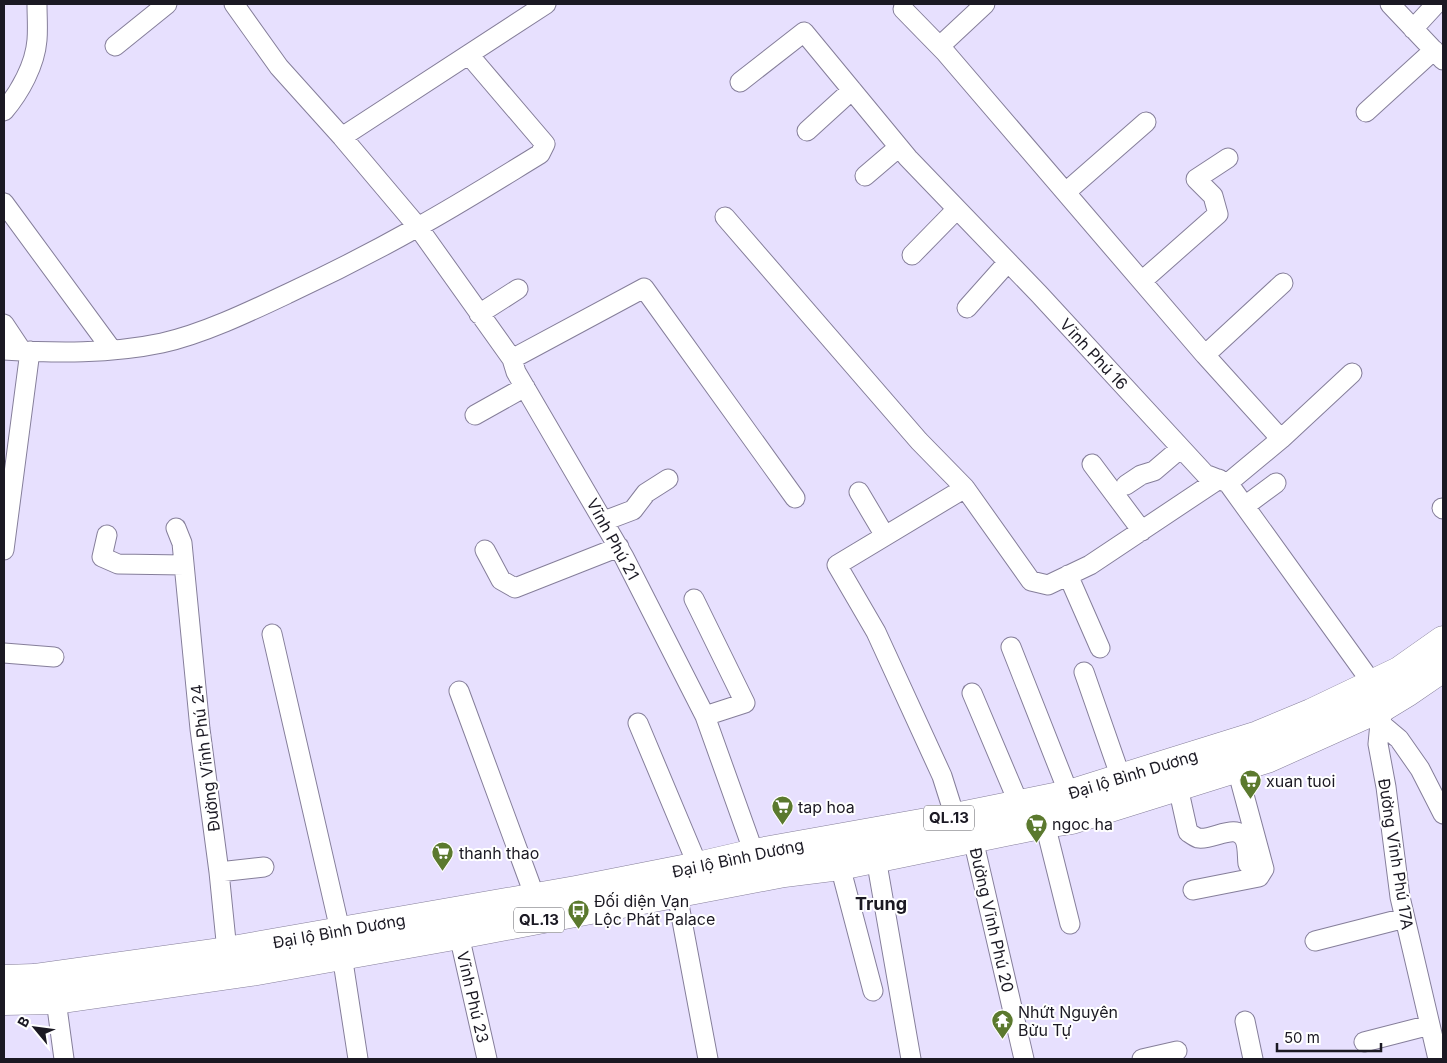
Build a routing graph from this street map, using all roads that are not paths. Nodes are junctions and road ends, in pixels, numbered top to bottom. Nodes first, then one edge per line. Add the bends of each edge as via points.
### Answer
1 (37, 4) edge
2 (166, 4) edge
3 (234, 4) edge
4 (546, 4) edge
5 (985, 4) edge
6 (1390, 4) edge
7 (1436, 4) edge
8 (903, 9) dead end
9 (1413, 29) junction
10 (115, 46) dead end
11 (940, 46) junction
12 (469, 55) junction
13 (1439, 55) edge
14 (740, 82) dead end
15 (852, 90) junction
16 (4, 111) edge
17 (1366, 112) dead end
18 (1146, 122) dead end
19 (807, 131) dead end
20 (342, 137) junction
21 (899, 146) junction
22 (1228, 158) dead end
23 (865, 176) dead end
24 (1066, 192) junction
25 (4, 203) edge
26 (958, 209) junction
27 (725, 217) dead end
28 (418, 227) junction
29 (912, 255) dead end
30 (1008, 262) junction
31 (1142, 281) junction
32 (1283, 283) dead end
33 (518, 289) dead end
34 (967, 308) dead end
35 (479, 314) junction
36 (4, 324) edge
37 (112, 350) junction
38 (18, 351) edge
39 (1205, 355) junction
40 (512, 359) junction
41 (1352, 373) dead end
42 (525, 387) junction
43 (475, 415) dead end
44 (12, 428) edge
45 (1281, 439) junction
46 (1181, 448) junction
47 (1092, 464) dead end
48 (668, 479) dead end
49 (1223, 481) junction
50 (1276, 483) dead end
51 (1126, 485) dead end
52 (965, 488) junction
53 (859, 492) dead end
54 (795, 498) dead end
55 (1244, 506) junction
56 (6, 520) edge
57 (604, 521) junction
58 (176, 528) dead end
59 (1142, 531) junction
60 (108, 535) dead end
61 (885, 536) junction
62 (619, 547) junction
63 (4, 550) edge
64 (485, 550) dead end
65 (184, 565) junction
66 (1068, 575) junction
67 (694, 599) dead end
68 (272, 634) dead end
69 (1443, 640) edge
70 (1011, 647) dead end
71 (1100, 648) dead end
72 (4, 653) edge
73 (54, 657) dead end
74 (1443, 668) edge
75 (1084, 672) dead end
76 (459, 691) dead end
77 (972, 693) dead end
78 (1379, 704) junction
79 (704, 716) junction
80 (638, 723) dead end
81 (1237, 769) junction
82 (1121, 778) junction
83 (1178, 787) junction
84 (1069, 794) junction
85 (1019, 804) junction
86 (1443, 814) edge
87 (955, 816) junction
88 (1045, 824) junction
89 (974, 839) junction
90 (876, 858) junction
91 (1248, 864) dead end
92 (758, 865) junction
93 (698, 866) junction
94 (840, 866) junction
95 (264, 867) dead end
96 (219, 872) junction
97 (1193, 890) dead end
98 (677, 894) junction
99 (535, 897) junction
100 (1405, 918) junction
101 (1070, 924) dead end
102 (459, 935) junction
103 (1316, 941) dead end
104 (341, 943) junction
105 (227, 951) junction
106 (4, 979) edge
107 (873, 991) dead end
108 (56, 1000) junction
109 (4, 1001) edge
110 (1245, 1022) dead end
111 (1430, 1025) junction
112 (1364, 1042) dead end
113 (1177, 1051) dead end
114 (64, 1059) edge
115 (358, 1059) edge
116 (487, 1059) edge
117 (705, 1059) edge
118 (911, 1059) edge
119 (1024, 1059) edge
120 (1142, 1059) edge
121 (1253, 1059) edge
122 (1438, 1059) edge

1 - 16 street via 37,41 31,65 24,82
2 - 10 street
3 - 20 street, Vĩnh Phú 21 via 279,67
4 - 12 street
5 - 11 street
6 - 9 street
7 - 9 street
8 - 11 street
9 - 13 street
11 - 24 street
12 - 20 street
12 - 28 street via 545,144 540,154
13 - 17 street
14 - 15 street, Vĩnh Phú 16 via 804,32
15 - 19 street
15 - 21 street, Vĩnh Phú 16
18 - 24 street
20 - 28 street, Vĩnh Phú 21
21 - 23 street
21 - 26 street, Vĩnh Phú 16
22 - 31 street via 1196,179 1213,196 1218,214
24 - 31 street
25 - 37 street
26 - 29 street
26 - 30 street, Vĩnh Phú 16
27 - 52 street via 919,441
28 - 35 street, Vĩnh Phú 21
28 - 37 street via 314,281 200,332 163,343
30 - 34 street
30 - 46 street, Vĩnh Phú 16
31 - 39 street
32 - 39 street
33 - 35 street
35 - 40 street, Vĩnh Phú 21
36 - 38 street
37 - 38 street
38 - 44 street
39 - 45 street
40 - 42 street, Vĩnh Phú 21
40 - 54 street via 644,288
41 - 45 street
42 - 43 street
42 - 57 street, Vĩnh Phú 21
44 - 56 street
45 - 49 street
46 - 49 street, Vĩnh Phú 16 via 1205,474
46 - 51 street via 1154,470
47 - 59 street
48 - 57 street via 646,493 633,510
49 - 55 street, Vĩnh Phú 16
49 - 59 street
50 - 55 street
52 - 61 street
52 - 66 street via 1031,581 1048,585
53 - 61 street
55 - 78 street, Vĩnh Phú 16
56 - 63 street
57 - 62 street, Vĩnh Phú 21
58 - 65 street, Đường Vĩnh Phú 24 via 182,543
59 - 66 street via 1090,565
60 - 65 street via 102,557 118,564
61 - 87 street via 835,561 876,632 942,776
62 - 64 street via 515,588 502,580
62 - 79 street, Vĩnh Phú 21
65 - 96 street, Đường Vĩnh Phú 24 via 200,729
66 - 71 street
67 - 79 street via 745,703
68 - 104 street
69 - 78 highway, Đại lộ Bình Dương / QL.13 via 1399,671
70 - 84 street
72 - 73 street
74 - 78 highway, Đại lộ Bình Dương / QL.13 via 1408,692
75 - 82 street
76 - 99 street
77 - 85 street
78 - 81 highway, Đại lộ Bình Dương / QL.13 via 1267,759
78 - 82 highway, Đại lộ Bình Dương / QL.13 via 1311,713 1258,735
78 - 86 street, Vĩnh Phú 16 via 1420,769
78 - 100 street, Đường Vĩnh Phú 17A via 1378,744
79 - 92 street, Vĩnh Phú 21
80 - 93 street
81 - 83 highway, Đại lộ Bình Dương / QL.13
81 - 97 street via 1264,869 1259,877
82 - 84 highway, Đại lộ Bình Dương / QL.13
83 - 88 highway, Đại lộ Bình Dương / QL.13 via 1072,820
83 - 91 street via 1188,832 1197,838 1234,831 1240,833 1245,840
84 - 85 highway, Đại lộ Bình Dương / QL.13
85 - 87 highway, Đại lộ Bình Dương / QL.13
87 - 92 highway, Đại lộ Bình Dương / QL.13
88 - 89 highway, Đại lộ Bình Dương / QL.13
88 - 101 street
89 - 90 highway, Đại lộ Bình Dương / QL.13
89 - 119 street, Đường Vĩnh Phú 20
90 - 94 highway, Đại lộ Bình Dương / QL.13
90 - 118 street
92 - 93 highway, Đại lộ Bình Dương / QL.13
92 - 94 highway, Đại lộ Bình Dương / QL.13
92 - 98 highway, Đại lộ Bình Dương / QL.13
93 - 99 highway, Đại lộ Bình Dương / QL.13
94 - 107 street
95 - 96 street
96 - 105 street, Đường Vĩnh Phú 24
98 - 102 highway, Đại lộ Bình Dương / QL.13
98 - 117 street
99 - 104 highway, Đại lộ Bình Dương / QL.13
100 - 103 street
100 - 111 street, Đường Vĩnh Phú 17A
102 - 104 highway, Đại lộ Bình Dương / QL.13
102 - 116 street, Vĩnh Phú 23
104 - 105 highway, Đại lộ Bình Dương / QL.13
104 - 108 highway, Đại lộ Bình Dương / QL.13 via 251,972
104 - 115 street
105 - 106 highway, Đại lộ Bình Dương / QL.13 via 34,978
108 - 109 highway, Đại lộ Bình Dương / QL.13
108 - 114 street
110 - 121 street
111 - 112 street
111 - 122 street, Đường Vĩnh Phú 17A
113 - 120 street

